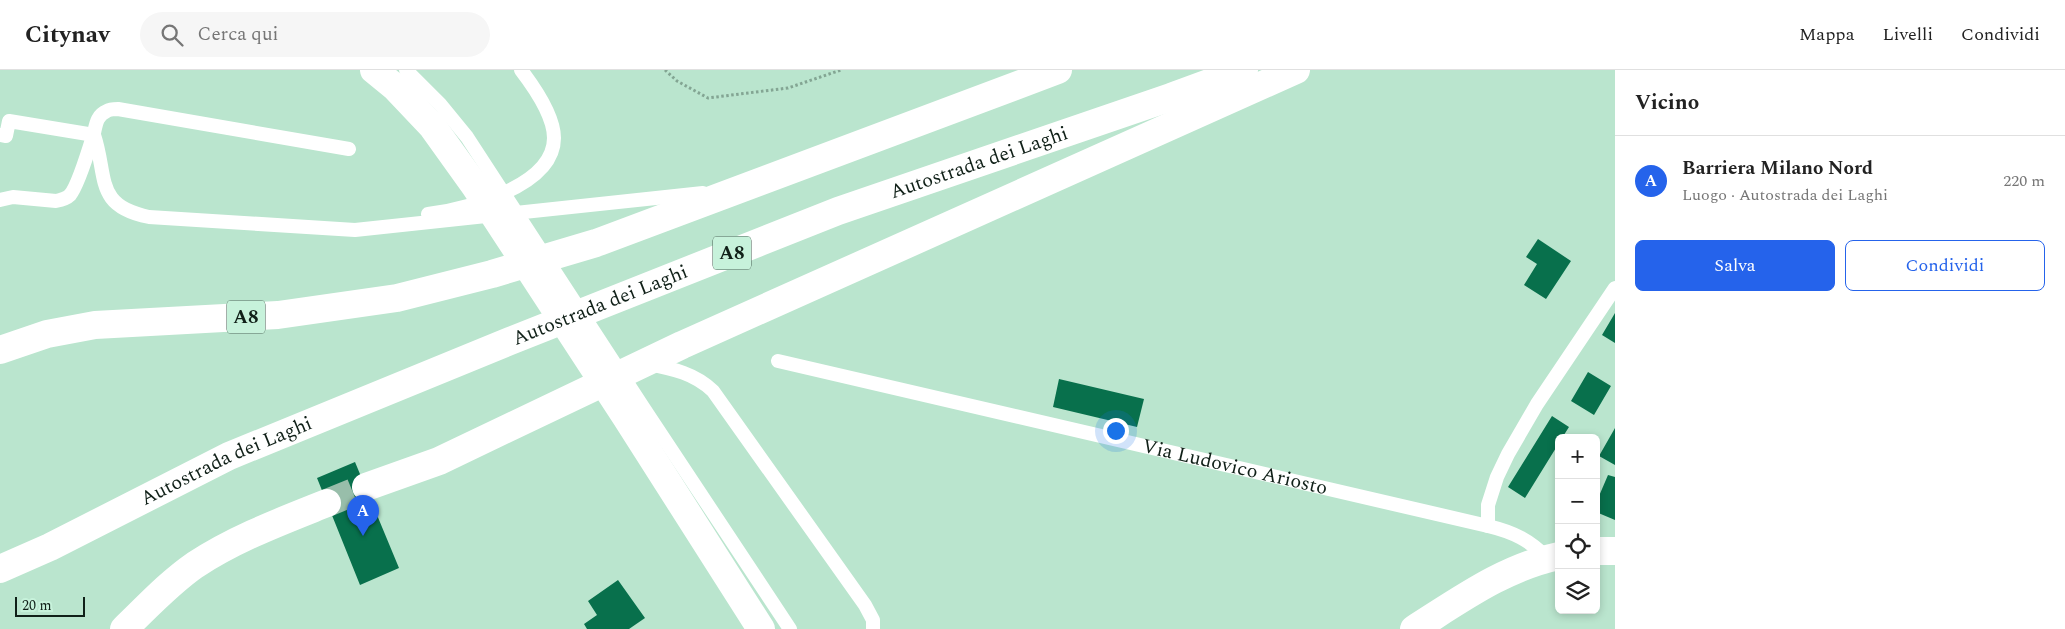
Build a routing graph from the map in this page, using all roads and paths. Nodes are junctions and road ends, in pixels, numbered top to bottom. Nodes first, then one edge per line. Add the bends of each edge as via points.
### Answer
1 (374, 70) edge
2 (406, 70) edge
3 (521, 70) edge
4 (665, 70) edge
5 (841, 70) edge
6 (1058, 70) edge
7 (1244, 70) edge
8 (1296, 70) edge
9 (94, 134) junction
10 (0, 135) edge
11 (349, 149) dead end
12 (485, 183) junction
13 (739, 189) junction
14 (0, 200) edge
15 (210, 222) junction
16 (1615, 288) edge
17 (0, 350) edge
18 (778, 361) dead end
19 (642, 363) junction
20 (634, 412) junction
21 (366, 487) tunnel mouth
22 (327, 503) tunnel mouth
23 (1488, 526) junction
24 (1600, 550) edge
25 (1615, 551) edge
26 (1553, 557) edge
27 (0, 569) edge
28 (124, 629) edge
29 (761, 629) edge
30 (790, 629) edge
31 (874, 629) edge
32 (1414, 629) edge

1 - 12 main road via 396,88
2 - 12 lane via 467,137
3 - 15 lane via 544,104 554,137 544,163 523,184 440,212 388,219 271,224
4 - 5 path via 677,81 708,98 788,88
6 - 13 main road, A8
7 - 27 main road, Autostrada dei Laghi / A8 via 838,211 510,340 229,456
8 - 19 main road
9 - 10 lane via 9,120 6,136
9 - 11 lane via 99,118 106,111 118,109
9 - 14 lane via 69,196 56,201 13,197
9 - 15 lane via 107,192 121,208 149,218
12 - 20 main road
13 - 15 lane via 355,230
13 - 17 main road, A8 via 596,243 397,298 278,315 95,325 47,334
16 - 23 lane via 1537,404 1508,454 1488,505
18 - 23 lane, Via Ludovico Ariosto
19 - 21 main road via 439,461
19 - 31 lane via 692,375 713,391 865,606
20 - 29 main road
20 - 30 lane
22 - 28 main road via 252,533 194,566
23 - 26 lane, Via Ludovico Ariosto via 1524,538
24 - 25 main road
26 - 32 main road, Via Ludovico Ariosto via 1501,577

